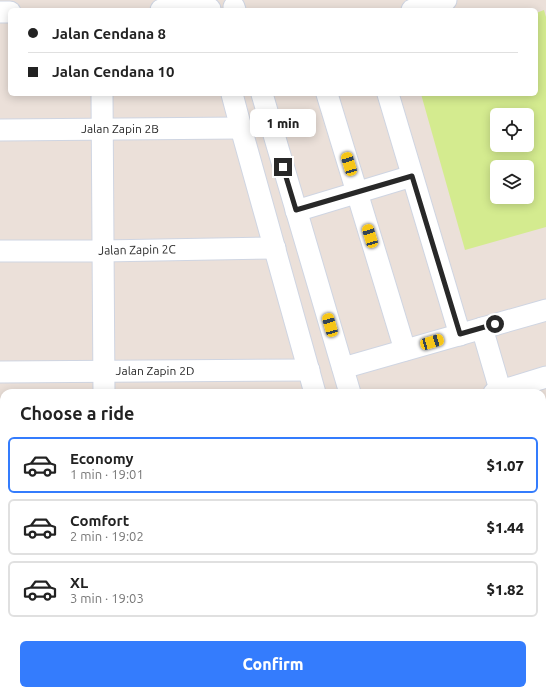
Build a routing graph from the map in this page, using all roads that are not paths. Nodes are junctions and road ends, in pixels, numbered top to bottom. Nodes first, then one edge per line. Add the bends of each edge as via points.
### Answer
1 (446, 0) edge
2 (210, 6) edge
3 (186, 8) edge
4 (419, 8) edge
5 (102, 96) edge
6 (233, 96) edge
7 (263, 96) edge
8 (329, 96) edge
9 (389, 96) edge
10 (241, 128) junction
11 (102, 129) junction
12 (0, 130) edge
13 (412, 176) junction
14 (357, 193) junction
15 (296, 210) junction
16 (275, 248) junction
17 (0, 251) edge
18 (103, 251) junction
19 (546, 310) edge
20 (482, 328) junction
21 (460, 334) junction
22 (405, 350) junction
23 (343, 368) junction
24 (309, 370) junction
25 (104, 371) junction
26 (0, 372) edge
27 (546, 377) edge
28 (104, 389) edge
29 (314, 389) edge
30 (349, 389) edge
31 (498, 389) edge
32 (508, 389) edge

1 - 4 street
2 - 3 street
5 - 11 street
6 - 10 street
7 - 15 street
8 - 14 street
9 - 13 street
10 - 11 street, Jalan Zapin 2B
10 - 16 street
11 - 12 street, Jalan Zapin 2B
11 - 18 street
13 - 14 street
13 - 21 street
14 - 15 street
14 - 22 street
15 - 23 street
16 - 18 street, Jalan Zapin 2C
16 - 24 street
17 - 18 street, Jalan Zapin 2C
18 - 25 street
19 - 20 street
20 - 21 street
20 - 31 street
21 - 22 street
22 - 23 street
23 - 30 street
24 - 25 street, Jalan Zapin 2D
24 - 29 street
25 - 26 street, Jalan Zapin 2D
25 - 28 street
27 - 32 street

